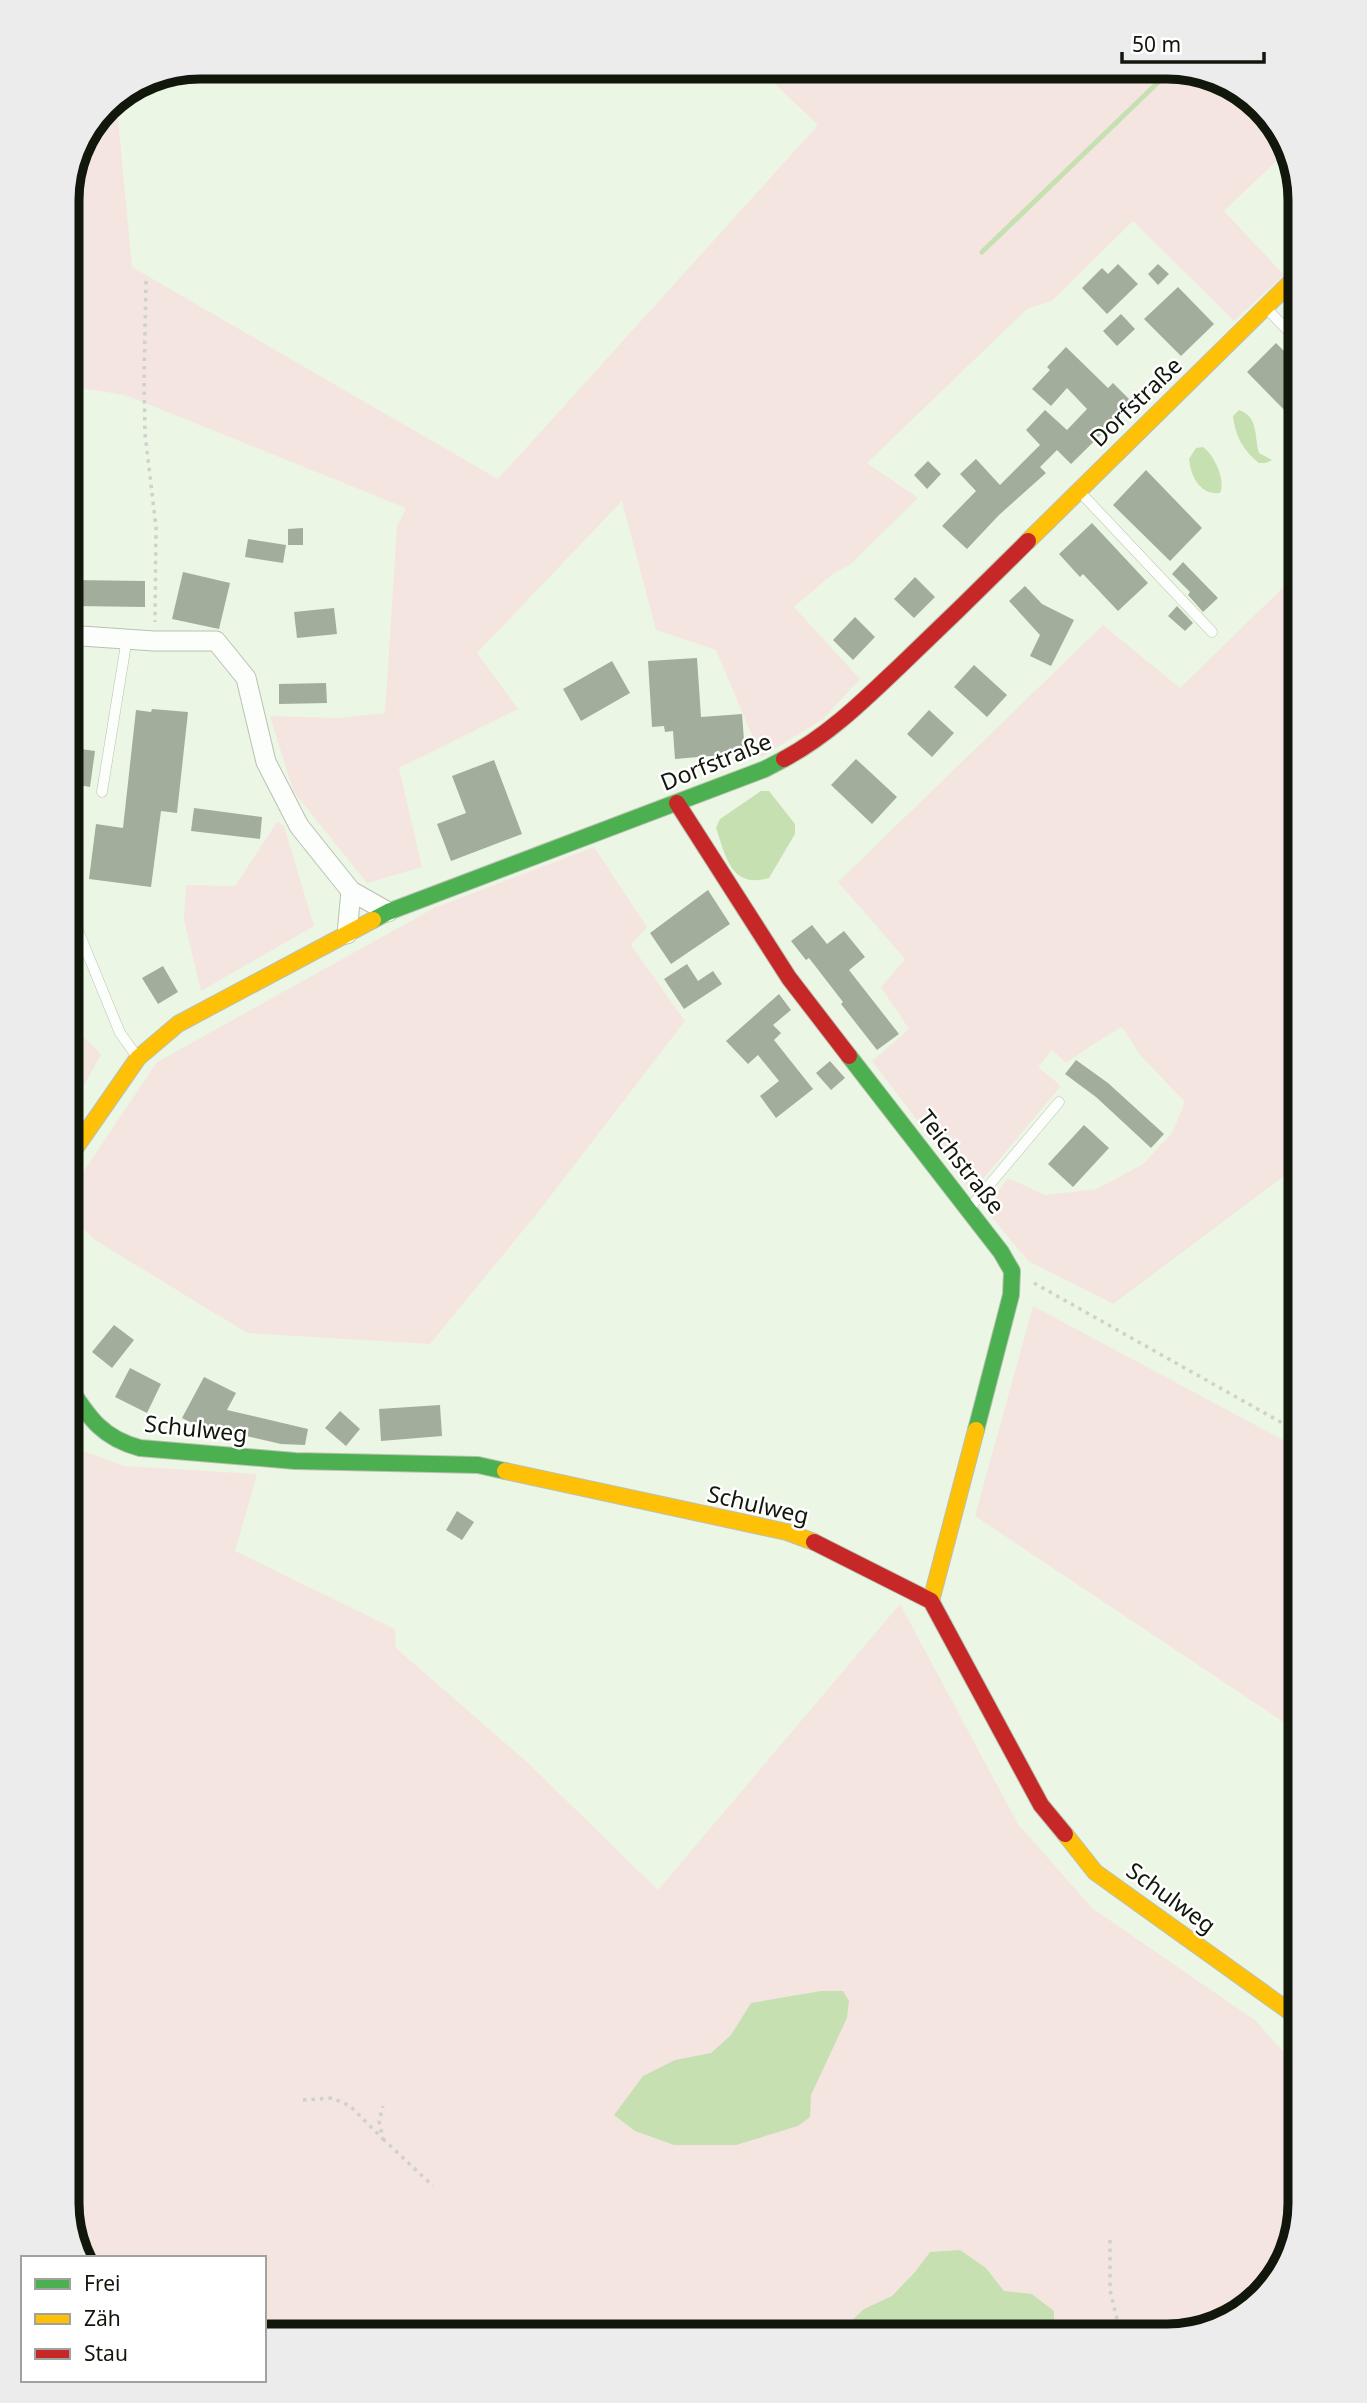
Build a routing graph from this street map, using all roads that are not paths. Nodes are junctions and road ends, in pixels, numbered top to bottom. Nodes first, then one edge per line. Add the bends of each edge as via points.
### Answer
1 (1288, 284) edge
2 (1265, 306) junction
3 (1288, 330) edge
4 (1077, 490) junction
5 (1212, 632) dead end
6 (79, 636) edge
7 (127, 638) junction
8 (102, 792) dead end
9 (677, 803) junction
10 (351, 891) junction
11 (388, 912) junction
12 (79, 933) edge
13 (347, 934) junction
14 (138, 1058) junction
15 (1059, 1102) dead end
16 (79, 1143) edge
17 (969, 1209) junction
18 (79, 1402) edge
19 (931, 1601) junction
20 (1288, 2010) edge

1 - 2 street, Dorfstraße
2 - 3 lane
2 - 4 street, Dorfstraße
4 - 5 lane
4 - 9 street, Dorfstraße via 975,595 839,723 765,769
6 - 7 street
7 - 8 lane
7 - 10 street via 216,640 246,678 266,762 299,826
9 - 11 street, Dorfstraße
9 - 17 street, Teichstraße via 789,978
10 - 11 street
10 - 13 street
11 - 13 street, Dorfstraße
12 - 14 lane via 120,1033
13 - 14 street, Dorfstraße via 178,1024
14 - 16 street, Dorfstraße
15 - 17 lane
17 - 19 street, Teichstraße via 1012,1271 1011,1296
18 - 19 street, Schulweg via 108,1435 140,1448 295,1461 478,1465 787,1532
19 - 20 street, Schulweg via 1041,1805 1095,1872

